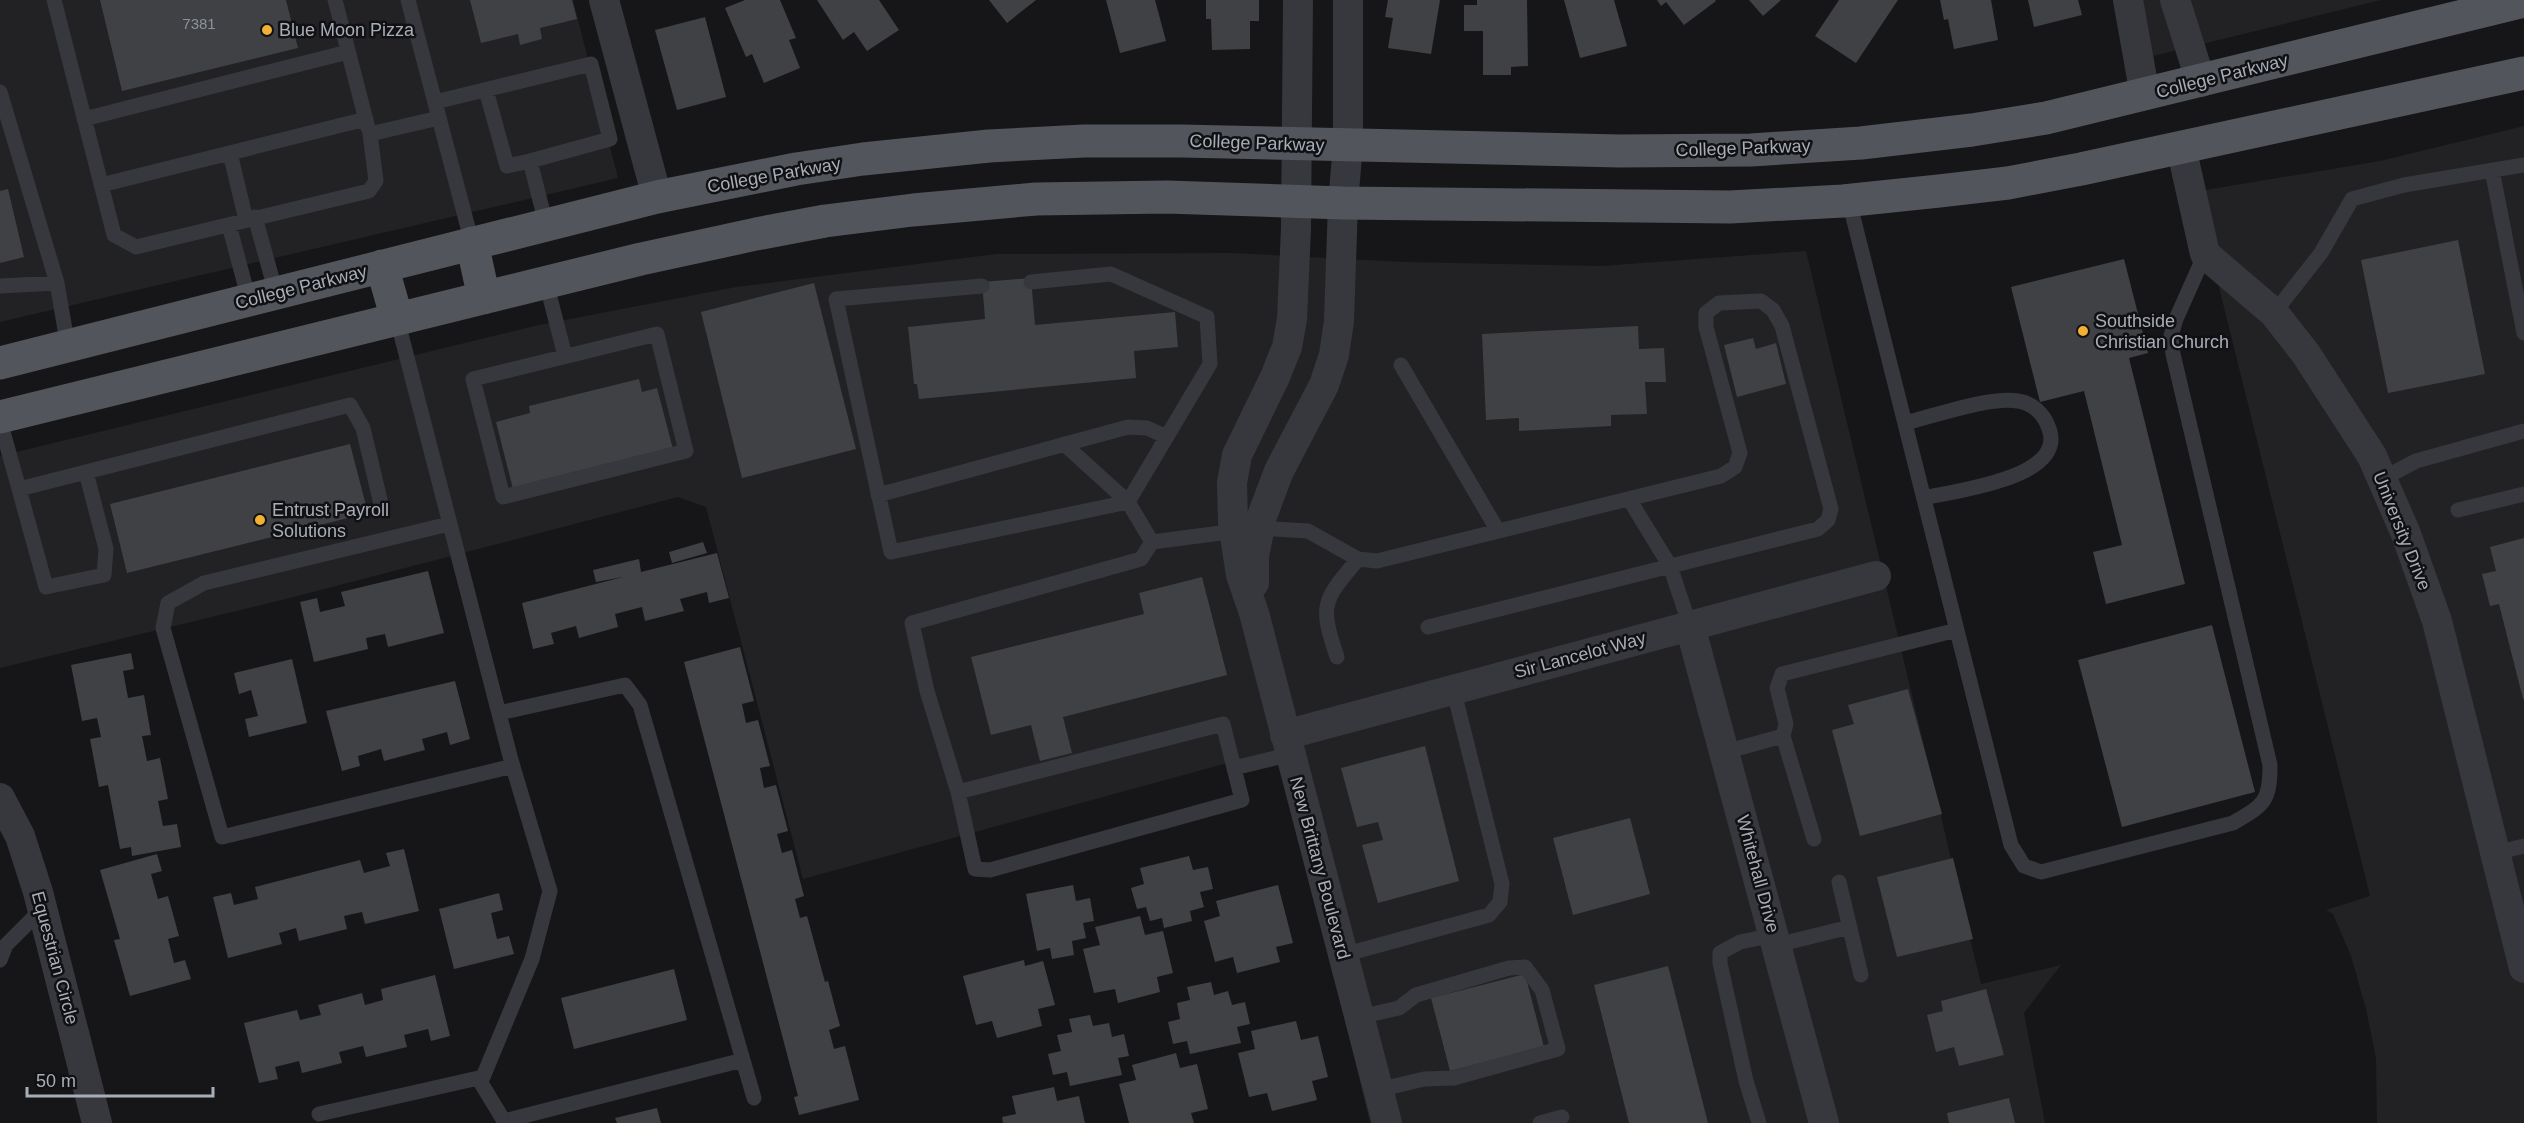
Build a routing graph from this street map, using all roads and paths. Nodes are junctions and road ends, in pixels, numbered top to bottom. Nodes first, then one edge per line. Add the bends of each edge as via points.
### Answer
1 (54, 0) edge
2 (335, 0) edge
3 (408, 0) edge
4 (604, 0) edge
5 (1298, 0) edge
6 (1348, 0) edge
7 (2128, 0) edge
8 (2175, 0) edge
9 (2524, 2) edge
10 (348, 52) junction
11 (2524, 73) edge
12 (2202, 82) junction
13 (486, 90) junction
14 (0, 92) edge
15 (2145, 95) junction
16 (435, 102) junction
17 (439, 118) junction
18 (84, 119) junction
19 (368, 127) junction
20 (6, 131) edge
21 (1296, 144) junction
22 (1348, 145) junction
23 (2181, 147) junction
24 (230, 153) junction
25 (530, 161) junction
26 (2524, 165) edge
27 (2492, 170) junction
28 (101, 185) junction
29 (657, 197) junction
30 (1849, 201) junction
31 (1296, 202) junction
32 (1343, 203) junction
33 (250, 218) junction
34 (546, 224) junction
35 (229, 225) junction
36 (472, 243) junction
37 (2205, 254) junction
38 (382, 266) junction
39 (546, 282) junction
40 (1031, 282) dead end
41 (57, 283) junction
42 (0, 286) edge
43 (982, 286) dead end
44 (263, 297) junction
45 (484, 298) junction
46 (2274, 313) junction
47 (398, 319) junction
48 (2524, 333) edge
49 (68, 347) junction
50 (564, 356) junction
51 (0, 363) edge
52 (1401, 365) dead end
53 (0, 419) edge
54 (1905, 423) junction
55 (2524, 431) edge
56 (1167, 437) junction
57 (1064, 444) junction
58 (86, 472) junction
59 (2382, 479) junction
60 (19, 489) junction
61 (2524, 494) edge
62 (878, 495) junction
63 (1924, 498) junction
64 (1629, 499) junction
65 (1128, 502) junction
66 (382, 508) dead end
67 (2458, 510) dead end
68 (449, 524) junction
69 (1246, 529) junction
70 (1498, 531) junction
71 (1152, 542) junction
72 (1358, 559) junction
73 (1670, 566) junction
74 (1876, 576) dead end
75 (1690, 626) junction
76 (1428, 627) dead end
77 (1957, 630) junction
78 (1337, 657) dead end
79 (1454, 688) junction
80 (499, 712) junction
81 (1783, 736) junction
82 (1288, 745) junction
83 (1725, 752) junction
84 (513, 766) junction
85 (1234, 768) junction
86 (958, 792) junction
87 (0, 798) edge
88 (1814, 839) dead end
89 (2524, 846) edge
90 (2495, 853) junction
91 (1839, 882) dead end
92 (42, 909) junction
93 (2519, 923) edge
94 (1850, 927) junction
95 (1775, 940) junction
96 (1343, 955) junction
97 (0, 960) edge
98 (2524, 968) edge
99 (1862, 975) dead end
100 (1359, 1017) junction
101 (743, 1060) junction
102 (478, 1078) junction
103 (1378, 1090) junction
104 (754, 1098) dead end
105 (319, 1114) dead end
106 (1562, 1117) dead end
107 (98, 1123) edge
108 (1387, 1123) edge
109 (1540, 1123) edge
110 (1759, 1123) edge
111 (1824, 1123) edge

1 - 18 lane
2 - 10 lane
3 - 16 lane
4 - 29 street
5 - 21 street, New Brittany Boulevard
6 - 22 street, New Brittany Boulevard
7 - 15 street
8 - 12 street
9 - 12 main road, College Parkway
10 - 18 lane
10 - 19 lane
11 - 23 main road
12 - 15 main road, College Parkway
13 - 16 lane
13 - 25 lane via 507,166
13 - 25 lane via 591,64 610,139
14 - 20 lane
15 - 22 main road, College Parkway via 1972,130 1751,150
16 - 17 lane
17 - 19 lane
17 - 36 lane
18 - 28 lane
19 - 24 lane
19 - 33 lane via 376,181 369,191
20 - 41 lane
21 - 22 main road, College Parkway
21 - 29 main road, College Parkway via 1084,141 989,146 796,169
21 - 31 street, New Brittany Boulevard
22 - 32 street, New Brittany Boulevard
23 - 30 main road via 2008,183
23 - 37 street
24 - 28 lane
24 - 33 lane
25 - 34 lane
26 - 27 lane
27 - 46 lane via 2404,185 2352,199 2321,253
27 - 48 lane
28 - 35 lane via 114,235 136,247
29 - 34 main road, College Parkway
30 - 32 main road via 1730,207
30 - 54 lane
31 - 32 main road
31 - 39 main road via 1167,197 1036,199 913,210 756,234
31 - 69 street, New Brittany Boulevard via 1292,319 1287,347 1236,455 1232,483
32 - 69 street, New Brittany Boulevard via 1341,294 1334,355 1311,414
33 - 35 lane
33 - 44 lane
34 - 36 main road, College Parkway
35 - 44 lane
36 - 38 main road, College Parkway
36 - 45 main road
37 - 46 street, University Drive
37 - 77 lane via 2171,336 2270,765 2270,789 2259,808 2233,823 2041,872 2024,866 2011,845
38 - 44 main road, College Parkway
38 - 47 main road
39 - 45 main road
39 - 50 lane
40 - 56 lane via 1111,274 1207,317 1210,364
41 - 42 lane
41 - 49 lane
43 - 62 lane via 836,299
44 - 49 main road, College Parkway
45 - 47 main road
46 - 59 street, University Drive via 2306,354 2372,456
47 - 53 main road
47 - 68 lane
49 - 51 main road, College Parkway
50 - 50 lane via 657,334 686,451 503,497 472,379
52 - 70 lane
53 - 60 lane
54 - 63 lane
54 - 63 lane via 2001,400 2019,401 2036,408 2050,430 2046,452 2017,477
55 - 59 lane via 2416,461
56 - 57 lane via 1147,428 1128,427
56 - 65 lane
57 - 62 lane
57 - 65 lane
58 - 60 lane
58 - 60 lane via 106,549 104,575 46,587
58 - 66 lane via 350,405 363,428
59 - 90 street, University Drive via 2437,621
61 - 67 lane
62 - 65 lane via 891,552
63 - 77 lane
64 - 70 lane
64 - 73 lane
64 - 73 lane via 1721,476 1735,467 1740,453 1706,327 1706,313 1719,303 1761,301 1773,310 1782,326 1831,509 1828,520 1818,529
65 - 71 lane
68 - 80 lane
68 - 84 lane via 204,583 168,603 163,628 222,837
69 - 71 lane
69 - 72 lane via 1308,531
69 - 82 street, New Brittany Boulevard via 1254,556 1254,613
70 - 72 lane via 1377,561
71 - 86 lane via 1142,559 912,623 927,691
72 - 78 lane via 1330,592 1325,608
73 - 75 lane
73 - 76 lane
74 - 75 street, Sir Lancelot Way
75 - 79 street, Sir Lancelot Way
75 - 83 street, Whitehall Drive
77 - 81 lane via 1782,674 1777,688 1786,724
79 - 82 street, Sir Lancelot Way
79 - 96 lane via 1502,884 1500,902 1489,915
80 - 84 lane
80 - 101 lane via 625,685 640,705
81 - 83 lane
81 - 88 lane
82 - 85 lane
82 - 96 street, New Brittany Boulevard
83 - 95 street, Whitehall Drive
84 - 102 lane via 550,891 532,959 483,1077
85 - 86 lane via 1223,724
85 - 86 lane via 1242,800 990,870 975,869
87 - 92 street, Equestrian Circle via 20,836
89 - 90 lane
90 - 93 street, University Drive
91 - 94 lane
92 - 97 lane via 6,945
92 - 107 street, Equestrian Circle
93 - 98 street, University Drive
94 - 95 lane
94 - 99 lane
95 - 110 lane via 1740,942 1720,953 1746,1081
95 - 111 street, Whitehall Drive
96 - 100 street, New Brittany Boulevard
100 - 103 street, New Brittany Boulevard
100 - 103 lane via 1399,1008 1416,995 1509,968 1525,967 1542,990 1558,1049 1454,1078 1424,1079
101 - 102 lane via 504,1121
101 - 104 lane
102 - 105 lane
103 - 108 street, New Brittany Boulevard
106 - 109 lane

